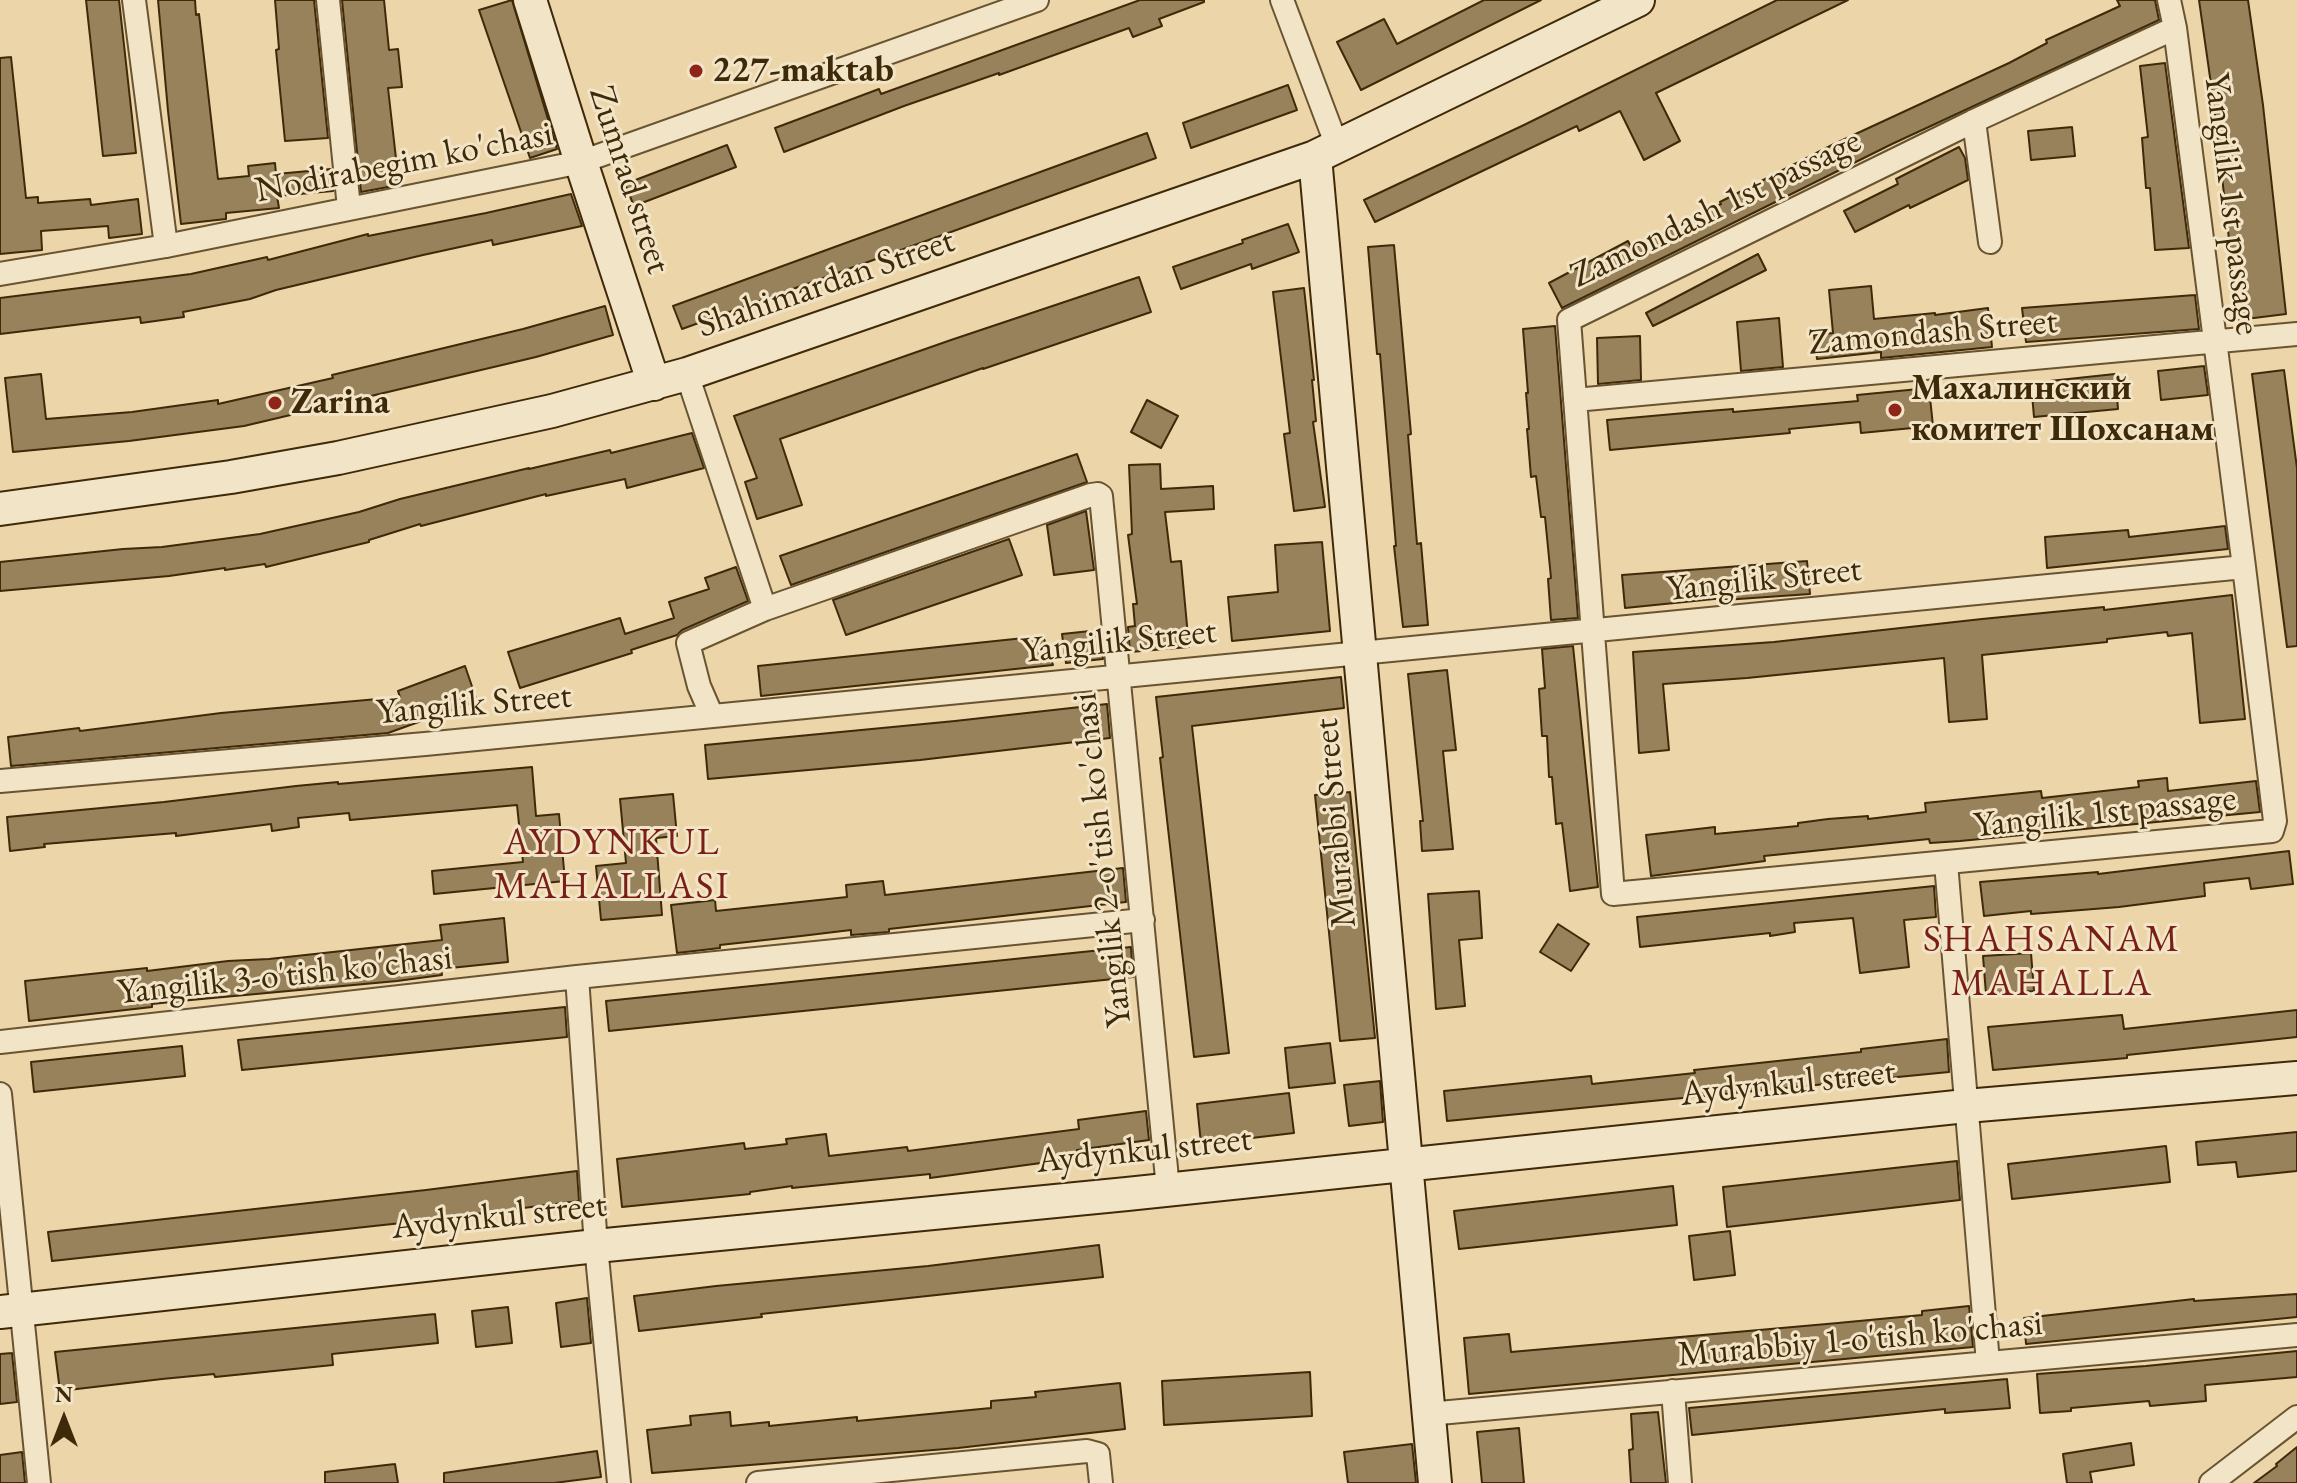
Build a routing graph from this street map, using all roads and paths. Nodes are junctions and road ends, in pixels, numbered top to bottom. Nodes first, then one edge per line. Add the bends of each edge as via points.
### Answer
1 (134, 0) edge
2 (328, 0) edge
3 (530, 0) edge
4 (1037, 0) edge
5 (1282, 0) edge
6 (1638, 0) edge
7 (2169, 0) edge
8 (2175, 28) junction
9 (1974, 121) junction
10 (1326, 151) junction
11 (581, 162) junction
12 (349, 208) junction
13 (1990, 242) dead end
14 (166, 246) junction
15 (0, 274) edge
16 (2297, 334) edge
17 (2214, 342) junction
18 (687, 374) junction
19 (654, 384) junction
20 (1575, 400) junction
21 (0, 509) edge
22 (2244, 567) junction
23 (765, 609) junction
24 (1593, 630) junction
25 (1360, 653) junction
26 (1119, 675) junction
27 (712, 716) junction
28 (0, 781) edge
29 (1946, 863) junction
30 (1143, 920) junction
31 (577, 977) junction
32 (0, 1042) edge
33 (2297, 1078) edge
34 (0, 1094) edge
35 (1966, 1106) junction
36 (1407, 1165) junction
37 (1168, 1189) junction
38 (596, 1246) junction
39 (10, 1310) edge
40 (2297, 1335) edge
41 (1988, 1363) junction
42 (1673, 1391) junction
43 (1428, 1414) junction
44 (2297, 1417) edge
45 (39, 1483) edge
46 (619, 1483) edge
47 (758, 1483) edge
48 (1101, 1483) edge
49 (1435, 1483) edge
50 (1680, 1483) edge
51 (2211, 1483) edge

1 - 14 street
2 - 12 street
3 - 11 street, Zumrad street
4 - 11 street, Nodirabegim ko'chasi
5 - 10 street
6 - 10 street, Shahimardan Street
7 - 8 street, Yangilik 1st passage
8 - 9 street, Zamondash 1st passage
8 - 17 street, Yangilik 1st passage
9 - 13 street
9 - 20 street, Zamondash 1st passage via 1572,317
10 - 18 street, Shahimardan Street
10 - 25 street, Murabbi Street
11 - 12 street, Nodirabegim ko'chasi
11 - 19 street, Zumrad street
12 - 14 street, Nodirabegim ko'chasi
14 - 15 street, Nodirabegim ko'chasi
16 - 17 street, Zamоndash Street
17 - 20 street, Zamоndash Street
17 - 22 street, Yangilik 1st passage
18 - 19 street, Shahimardan Street
18 - 23 street
19 - 21 street, Shahimardan Street via 338,458
20 - 24 street, Zamondash 1st passage
22 - 24 street, Yangilik Street
22 - 29 street, Yangilik 1st passage via 2275,821 2272,831
23 - 26 street, Yangilik 2-o'tish ko'chasi via 1098,494
23 - 27 street, Yangilik 2-o'tish ko'chasi via 687,644
24 - 25 street, Yangilik Street
24 - 29 street, Yangilik 1st passage via 1613,894
25 - 26 street, Yangilik Street
25 - 36 street, Murabbi Street
26 - 27 street, Yangilik Street
26 - 30 street, Yangilik 2-o'tish ko'chasi
27 - 28 street, Yangilik Street
29 - 35 street
30 - 31 street, Yangilik 3-o'tish ko'chasi
30 - 37 street, Yangilik 2-o'tish ko'chasi
31 - 32 street, Yangilik 3-o'tish ko'chasi
31 - 38 street
33 - 35 street, Aydynkul street
34 - 39 street
35 - 36 street, Aydynkul street
35 - 41 street
36 - 37 street, Aydynkul street
36 - 43 street, Murabbi Street
37 - 38 street, Aydynkul street
38 - 39 street, Aydynkul street
38 - 46 street
39 - 45 street
40 - 41 street, Murabbiy 1-o'tish ko'chasi
41 - 42 street, Murabbiy 1-o'tish ko'chasi
42 - 43 street, Murabbiy 1-o'tish ko'chasi
42 - 50 street
43 - 49 street, Murabbi Street
44 - 51 street
47 - 48 street via 1087,1451 1098,1454

